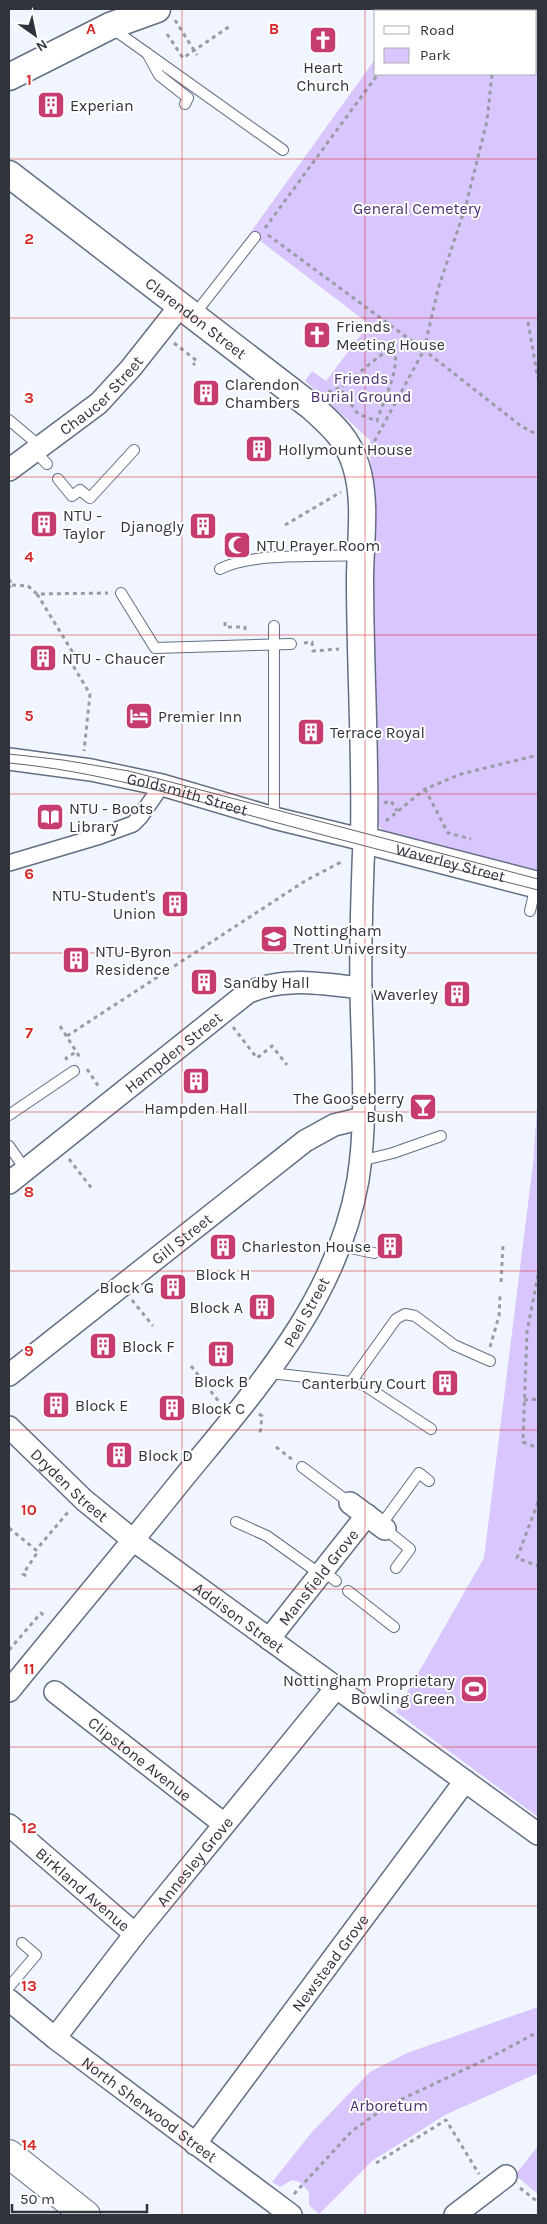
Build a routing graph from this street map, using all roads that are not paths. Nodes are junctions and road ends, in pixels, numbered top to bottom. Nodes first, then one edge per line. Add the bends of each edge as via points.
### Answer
1 (144, 11) edge
2 (110, 26) junction
3 (145, 50) junction
4 (9, 77) edge
5 (185, 104) dead end
6 (283, 150) dead end
7 (9, 174) edge
8 (255, 237) dead end
9 (186, 312) junction
10 (9, 420) edge
11 (134, 450) dead end
12 (41, 454) junction
13 (9, 470) edge
14 (58, 478) dead end
15 (360, 555) junction
16 (220, 569) dead end
17 (121, 594) road end
18 (274, 626) dead end
19 (275, 644) junction
20 (291, 644) dead end
21 (9, 759) edge
22 (162, 785) junction
23 (274, 818) junction
24 (364, 841) junction
25 (9, 863) edge
26 (537, 884) edge
27 (530, 911) dead end
28 (361, 988) junction
29 (74, 1072) dead end
30 (9, 1115) edge
31 (363, 1118) junction
32 (441, 1136) dead end
33 (9, 1146) edge
34 (360, 1161) junction
35 (26, 1170) junction
36 (9, 1183) edge
37 (341, 1246) junction
38 (374, 1253) dead end
39 (487, 1360) road end
40 (270, 1373) junction
41 (9, 1375) edge
42 (352, 1382) junction
43 (9, 1428) edge
44 (431, 1429) dead end
45 (302, 1467) road end
46 (429, 1480) dead end
47 (371, 1518) junction
48 (236, 1522) dead end
49 (133, 1540) junction
50 (396, 1568) dead end
51 (326, 1575) junction
52 (348, 1591) dead end
53 (394, 1627) dead end
54 (269, 1639) junction
55 (336, 1688) junction
56 (9, 1692) edge
57 (55, 1692) dead end
58 (465, 1782) junction
59 (224, 1824) junction
60 (9, 1825) edge
61 (538, 1834) edge
62 (135, 1934) junction
63 (22, 1943) dead end
64 (9, 1987) edge
65 (9, 2000) edge
66 (55, 2038) junction
67 (196, 2144) junction
68 (9, 2154) edge
69 (506, 2176) dead end
70 (283, 2213) edge
71 (86, 2215) edge
72 (455, 2215) edge

1 - 2 street
2 - 3 lane
2 - 4 street
3 - 5 lane via 159,75 188,98
3 - 6 lane
7 - 9 street, Clarendon Street
8 - 9 lane
9 - 12 street, Chaucer Street via 160,331 113,389
9 - 15 street, Clarendon Street via 312,407 348,443 359,481
10 - 12 lane
11 - 14 lane via 90,498 80,490 72,496
12 - 13 street, Chaucer Street
15 - 16 lane via 274,558 229,564
15 - 24 street, Clarendon Street
17 - 19 lane via 155,648
18 - 19 lane
19 - 20 lane
19 - 23 lane
21 - 22 street, Goldsmith Street via 91,770
22 - 23 street, Goldsmith Street
22 - 25 street via 133,824
23 - 24 street, Goldsmith Street
24 - 26 street, Waverley Street
24 - 28 street, Peel Street
26 - 27 lane
28 - 31 street, Peel Street
28 - 35 street, Hampden Street via 282,982 247,993
29 - 30 lane
31 - 34 street, Peel Street
31 - 41 street, Gill Street via 334,1125 305,1141
32 - 34 lane
33 - 35 lane
34 - 37 street, Peel Street
35 - 36 street, Hampden Street
37 - 38 lane
37 - 40 street, Peel Street via 315,1298
39 - 42 lane via 454,1345 415,1316 405,1314 396,1319
40 - 42 lane
40 - 49 street, Peel Street
42 - 44 lane via 364,1385
43 - 49 street, Dryden Street via 81,1497
45 - 47 lane
46 - 47 lane via 419,1473
47 - 50 lane via 410,1549
47 - 51 street, Mansfield Grove
48 - 51 lane via 267,1536
49 - 54 street, Addison Street
49 - 56 street, Peel Street
51 - 54 street, Mansfield Grove
52 - 53 lane
54 - 55 street, Addison Street
55 - 58 street, Addison Street
55 - 59 street, Annesley Grove
57 - 59 street, Clipstone Avenue
58 - 61 street, Addison Street
58 - 67 street, Newstead Grove
59 - 62 street, Annesley Grove
60 - 62 street, Birkland Avenue
62 - 66 street, Annesley Grove
63 - 64 lane via 36,1955
65 - 66 street, North Sherwood Street
66 - 67 street, North Sherwood Street
67 - 70 street, North Sherwood Street
68 - 71 main road
69 - 72 street

